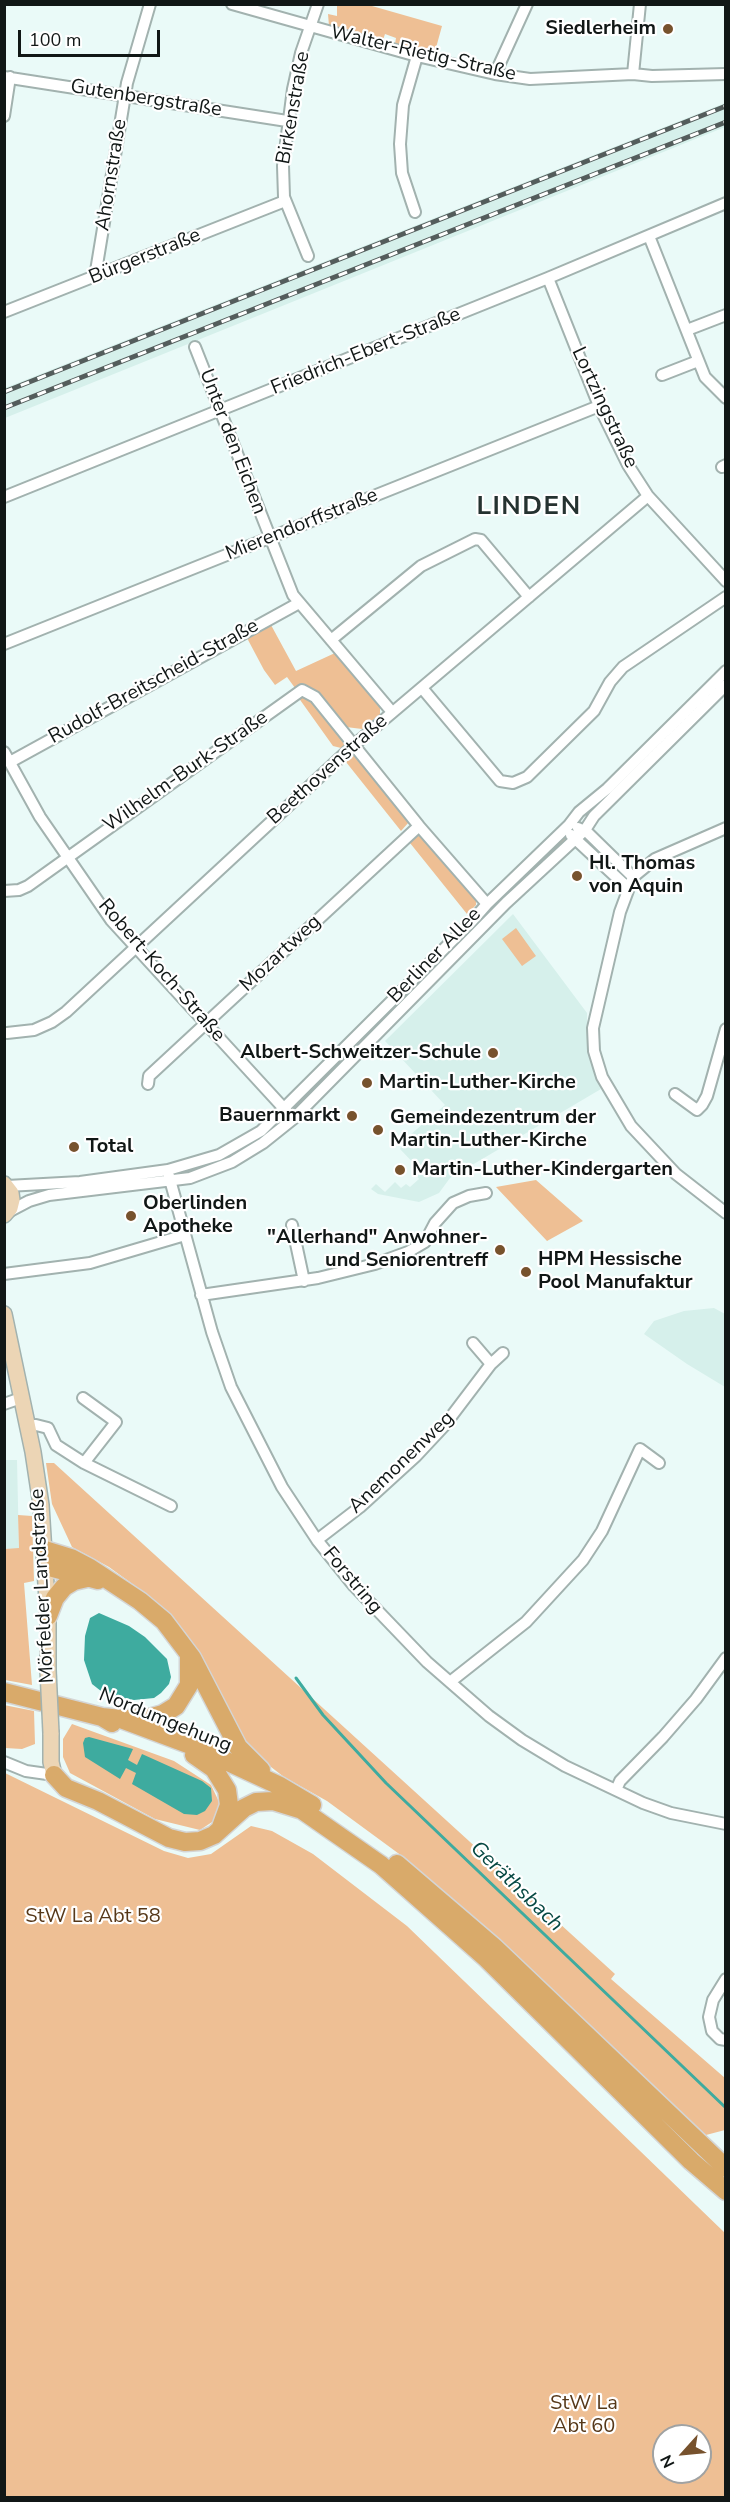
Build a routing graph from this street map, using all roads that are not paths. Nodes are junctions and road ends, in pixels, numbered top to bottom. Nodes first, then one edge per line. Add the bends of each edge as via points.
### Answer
1 (150, 4) edge
2 (232, 4) edge
3 (318, 4) edge
4 (527, 4) edge
5 (640, 4) edge
6 (309, 27) junction
7 (417, 56) junction
8 (495, 74) junction
9 (633, 74) junction
10 (726, 74) edge
11 (7, 77) edge
12 (125, 95) junction
13 (4, 116) edge
14 (287, 121) junction
15 (285, 201) junction
16 (726, 203) edge
17 (414, 212) dead end
18 (649, 236) junction
19 (308, 256) dead end
20 (95, 277) junction
21 (548, 278) junction
22 (4, 312) edge
23 (726, 315) edge
24 (687, 330) junction
25 (195, 347) dead end
26 (699, 361) junction
27 (662, 375) dead end
28 (726, 398) edge
29 (598, 406) junction
30 (220, 411) junction
31 (648, 496) junction
32 (4, 497) edge
33 (270, 538) junction
34 (725, 579) edge
35 (529, 597) junction
36 (726, 597) edge
37 (299, 603) junction
38 (331, 640) junction
39 (4, 644) edge
40 (726, 671) edge
41 (726, 685) edge
42 (422, 688) junction
43 (392, 712) junction
44 (354, 744) junction
45 (4, 752) edge
46 (10, 762) junction
47 (419, 826) junction
48 (567, 827) junction
49 (726, 828) edge
50 (585, 830) junction
51 (575, 838) junction
52 (67, 856) junction
53 (633, 877) junction
54 (628, 888) junction
55 (4, 891) edge
56 (487, 904) junction
57 (135, 946) junction
58 (206, 1024) junction
59 (726, 1029) edge
60 (7, 1033) dead end
61 (148, 1084) dead end
62 (675, 1094) dead end
63 (285, 1109) junction
64 (293, 1119) junction
65 (168, 1170) junction
66 (110, 1182) junction
67 (171, 1182) junction
68 (6, 1185) edge
69 (486, 1193) dead end
70 (726, 1213) edge
71 (6, 1214) edge
72 (292, 1226) dead end
73 (185, 1235) junction
74 (4, 1274) edge
75 (304, 1281) junction
76 (201, 1295) junction
77 (4, 1314) edge
78 (472, 1343) dead end
79 (4, 1348) edge
80 (503, 1353) dead end
81 (491, 1364) junction
82 (21, 1398) junction
83 (83, 1398) dead end
84 (4, 1404) edge
85 (27, 1427) junction
86 (84, 1463) junction
87 (659, 1463) dead end
88 (171, 1506) dead end
89 (317, 1540) junction
90 (45, 1550) junction
91 (89, 1578) junction
92 (126, 1592) junction
93 (48, 1616) junction
94 (184, 1647) junction
95 (726, 1658) edge
96 (450, 1682) junction
97 (4, 1692) edge
98 (102, 1717) junction
99 (121, 1719) junction
100 (194, 1755) junction
101 (4, 1762) edge
102 (54, 1775) junction
103 (280, 1786) junction
104 (616, 1790) junction
105 (302, 1810) junction
106 (726, 1824) edge
107 (214, 1835) junction
108 (726, 1978) edge
109 (721, 2038) edge
110 (721, 2167) edge
111 (726, 2191) edge

1 - 12 street, Ahornstraße
2 - 6 street, Walter-Rietig-Straße
3 - 6 street, Birkenstraße
4 - 8 street
5 - 9 street
6 - 7 street, Walter-Rietig-Straße
6 - 14 street, Birkenstraße
7 - 8 street, Walter-Rietig-Straße
7 - 17 street via 403,105 400,144 404,179
8 - 9 street, Walter-Rietig-Straße via 530,79
9 - 10 street, Walter-Rietig-Straße
11 - 12 street, Gutenbergstraße
11 - 13 street
12 - 14 street, Gutenbergstraße
12 - 20 street, Ahornstraße
14 - 15 street, Birkenstraße
15 - 19 street, Birkenstraße
15 - 20 street, Bürgerstraße
16 - 18 street, Friedrich-Ebert-Straße
18 - 21 street, Friedrich-Ebert-Straße
18 - 24 street
20 - 22 street, Bürgerstraße
21 - 29 street, Lortzingstraße
21 - 30 street, Friedrich-Ebert-Straße
23 - 24 street
24 - 26 street
25 - 30 street, Unter den Eichen
26 - 27 street
26 - 28 street via 708,380
29 - 31 street, Lortzingstraße
29 - 33 street, Mierendorffstraße
30 - 32 street, Friedrich-Ebert-Straße
30 - 33 street, Unter den Eichen
31 - 34 street, Lortzingstraße
31 - 35 street, Beethovenstraße
33 - 37 street, Unter den Eichen
33 - 39 street, Mierendorffstraße
35 - 38 street via 481,540 476,539 421,566
35 - 42 street, Beethovenstraße
36 - 42 street via 623,667 594,711 527,777 513,783 500,781
37 - 38 street, Unter den Eichen
37 - 46 street, Rudolf-Breitscheid-Straße
38 - 43 street, Unter den Eichen
40 - 48 street, Berliner Allee
41 - 50 street, Berliner Allee via 594,816
42 - 43 street, Beethovenstraße
43 - 44 street, Beethovenstraße
44 - 47 street
44 - 52 street, Wilhelm-Burk-Straße via 315,698 303,690
44 - 57 street, Beethovenstraße
45 - 46 street, Robert-Koch-Straße
46 - 52 street, Robert-Koch-Straße via 40,818
47 - 56 street
47 - 58 street, Mozartweg
48 - 50 street
48 - 51 street
48 - 56 street, Berliner Allee
49 - 53 street via 655,859
50 - 51 street, Berliner Allee
50 - 53 street
51 - 54 street
51 - 64 street, Berliner Allee via 432,976
52 - 55 street, Wilhelm-Burk-Straße via 23,888
52 - 57 street, Robert-Koch-Straße via 111,920
53 - 54 street
54 - 70 street via 594,1016 598,1065 613,1098 641,1139 682,1180
56 - 63 street, Berliner Allee
57 - 58 street, Robert-Koch-Straße
57 - 60 street, Beethovenstraße via 52,1022 34,1030
58 - 61 street, Mozartweg via 149,1076
58 - 63 street, Robert-Koch-Straße
59 - 62 street via 702,1105 697,1110
63 - 64 street, Robert-Koch-Straße
63 - 65 street, Berliner Allee via 261,1131 219,1155
64 - 67 street, Berliner Allee via 232,1162
65 - 66 street, Berliner Allee
65 - 67 street, Forstring
66 - 67 street, Berliner Allee
66 - 68 street, Berliner Allee
66 - 71 street, Berliner Allee via 29,1201
67 - 73 street, Forstring
68 - 71 main road via 12,1200
69 - 75 street via 469,1196 448,1207 419,1247 375,1264
72 - 75 street
73 - 74 street via 90,1263
73 - 76 street, Forstring
75 - 76 street
76 - 89 street, Forstring via 223,1367 242,1411 282,1487
77 - 82 main road, Mörfelder Landstraße
78 - 81 street
79 - 82 main road, Mörfelder Landstraße
80 - 81 street, Anemonenweg
81 - 89 street, Anemonenweg via 466,1400 416,1456
82 - 84 street
82 - 85 main road, Mörfelder Landstraße
83 - 86 street via 116,1422
85 - 86 street via 48,1428 56,1445
85 - 90 main road, Mörfelder Landstraße
86 - 88 street
87 - 96 street via 640,1449 602,1531 587,1554 526,1622
89 - 96 street, Forstring via 372,1606
90 - 91 main road via 53,1568
90 - 92 main road via 71,1558
90 - 93 main road, Mörfelder Landstraße
91 - 92 main road
91 - 93 main road via 64,1587
92 - 94 main road via 164,1621
93 - 102 main road, Mörfelder Landstraße, bridge
94 - 99 main road via 190,1664 189,1685 176,1706 149,1718
94 - 103 main road via 238,1747
95 - 104 street via 683,1715 620,1781
96 - 104 street, Forstring via 522,1740
97 - 98 main road, Nordumgehung
98 - 99 main road
98 - 100 main road, Nordumgehung via 118,1727
99 - 103 main road via 196,1747
100 - 105 main road, Nordumgehung
100 - 107 main road via 214,1769 227,1790 228,1812
101 - 102 street via 26,1771
102 - 107 main road via 66,1788 177,1841 193,1842
103 - 110 main road via 344,1825 434,1894
104 - 106 street, Forstring via 671,1813
105 - 107 main road via 273,1801 256,1802
105 - 110 main road via 381,1865
108 - 109 street via 710,2010 710,2025
110 - 111 main road

